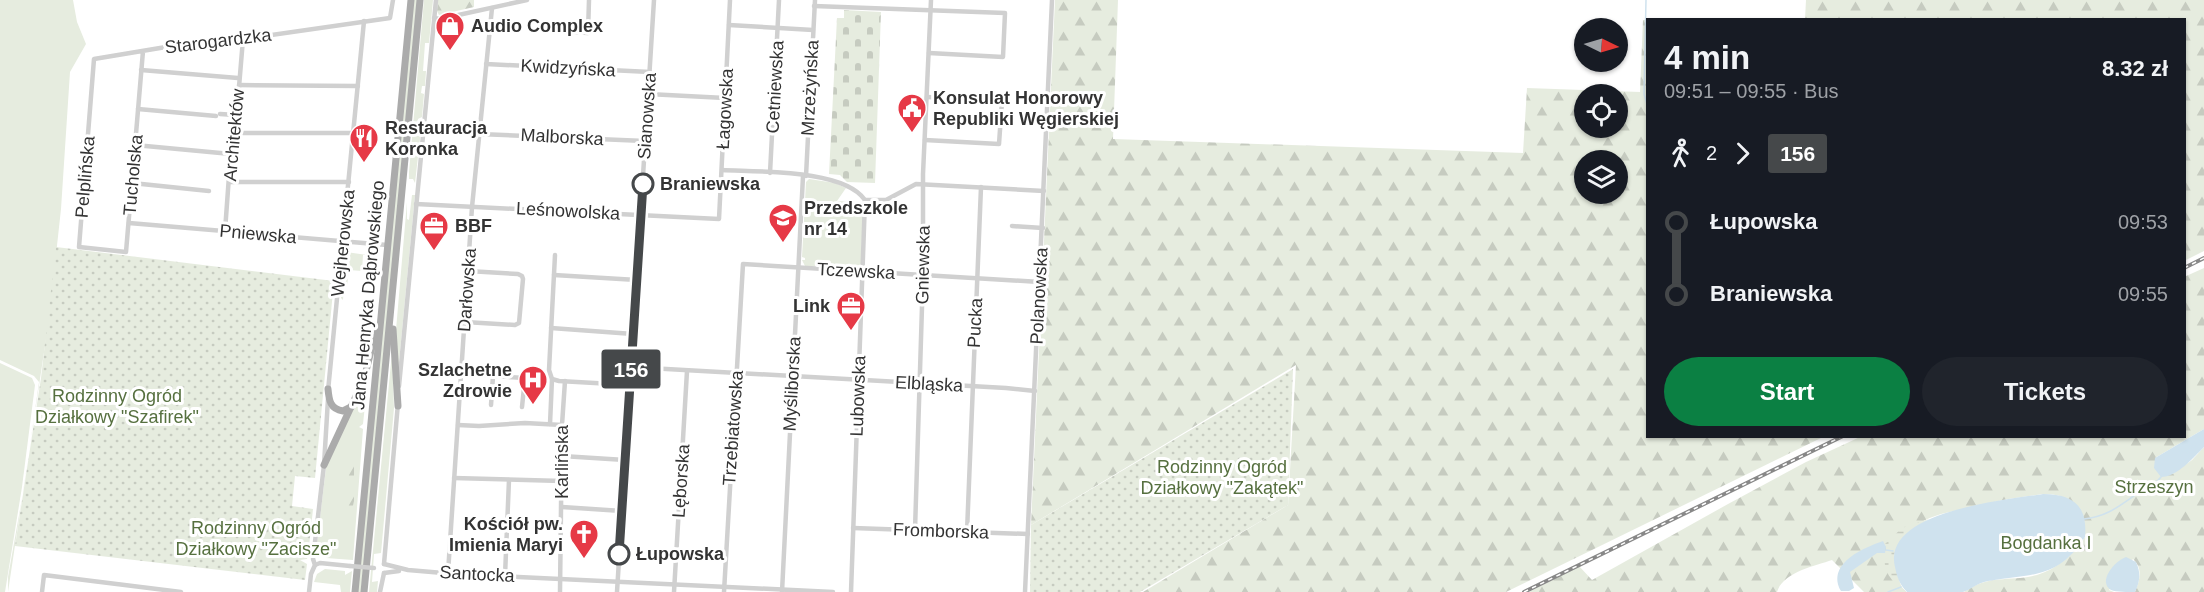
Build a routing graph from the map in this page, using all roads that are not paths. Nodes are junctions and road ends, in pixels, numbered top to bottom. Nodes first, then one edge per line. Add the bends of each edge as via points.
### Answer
1 (393, 0) edge
2 (411, 0) edge
3 (420, 0) edge
4 (436, 0) edge
5 (527, 0) edge
6 (589, 0) edge
7 (654, 0) edge
8 (730, 0) edge
9 (779, 0) edge
10 (931, 0) edge
11 (1053, 0) edge
12 (814, 3) edge
13 (492, 8) junction
14 (930, 9) junction
15 (434, 18) junction
16 (364, 21) junction
17 (729, 25) junction
18 (778, 28) junction
19 (813, 30) junction
20 (572, 32) dead end
21 (243, 39) junction
22 (143, 51) junction
23 (929, 53) junction
24 (486, 64) junction
25 (141, 70) junction
26 (650, 72) junction
27 (238, 78) junction
28 (239, 86) junction
29 (358, 86) junction
30 (648, 94) junction
31 (927, 97) junction
32 (725, 98) junction
33 (90, 107) joint
34 (138, 109) junction
35 (236, 115) junction
36 (233, 133) junction
37 (354, 133) junction
38 (479, 134) junction
39 (925, 140) junction
40 (645, 141) junction
41 (135, 145) junction
42 (231, 154) junction
43 (722, 170) junction
44 (770, 173) junction
45 (805, 176) junction
46 (230, 182) junction
47 (349, 182) junction
48 (132, 183) junction
49 (923, 184) junction
50 (981, 187) junction
51 (209, 191) dead end
52 (1044, 191) junction
53 (865, 200) junction
54 (416, 204) junction
55 (472, 207) junction
56 (641, 215) junction
57 (719, 219) joint
58 (129, 223) junction
59 (1012, 226) dead end
60 (1042, 228) junction
61 (225, 231) junction
62 (343, 241) junction
63 (387, 245) junction
64 (79, 247) joint
65 (555, 255) dead end
66 (744, 264) joint
67 (798, 268) junction
68 (468, 271) junction
69 (862, 272) junction
70 (923, 274) junction
71 (554, 275) junction
72 (977, 278) junction
73 (637, 280) junction
74 (1040, 282) junction
75 (382, 299) junction
76 (392, 300) junction
77 (465, 322) junction
78 (551, 328) junction
79 (633, 334) junction
80 (631, 367) junction
81 (687, 371) junction
82 (736, 373) junction
83 (462, 374) junction
84 (493, 376) junction
85 (792, 377) junction
86 (552, 379) junction
87 (565, 381) junction
88 (858, 381) junction
89 (920, 383) junction
90 (630, 385) junction
91 (972, 386) junction
92 (328, 389) junction
93 (1035, 391) junction
94 (491, 405) dead end
95 (398, 406) junction
96 (522, 406) dead end
97 (351, 407) junction
98 (458, 424) junction
99 (550, 424) junction
100 (562, 424) junction
101 (562, 456) junction
102 (625, 460) junction
103 (324, 465) junction
104 (454, 478) junction
105 (509, 480) junction
106 (562, 481) junction
107 (562, 507) junction
108 (622, 511) junction
109 (853, 528) junction
110 (915, 530) junction
111 (967, 531) junction
112 (1028, 534) junction
113 (315, 565) junction
114 (385, 565) junction
115 (376, 568) junction
116 (408, 570) junction
117 (385, 573) junction
118 (448, 573) junction
119 (505, 576) junction
120 (561, 579) junction
121 (618, 581) junction
122 (675, 584) junction
123 (724, 589) edge
124 (782, 591) edge
125 (42, 592) edge
126 (174, 592) edge
127 (181, 592) edge
128 (309, 592) edge
129 (355, 592) edge
130 (364, 592) edge
131 (380, 592) edge
132 (560, 592) edge
133 (617, 592) edge
134 (674, 592) edge
135 (833, 592) edge
136 (851, 592) edge
137 (1025, 592) edge

1 - 16 street, Starogardzka via 390,18
2 - 63 main road, Jana Henryka Dąbrowskiego
3 - 76 main road, Jana Henryka Dąbrowskiego
4 - 15 street
5 - 13 street
6 - 20 street via 588,33
7 - 26 street, Sianowska
8 - 17 street, Łagowska
9 - 18 street, Cetniewska
10 - 14 street, Gniewska
11 - 52 street, Polanowska
12 - 14 street
12 - 19 street, Mrzeżyńska
13 - 15 street
13 - 24 street, Darłowska
14 - 23 street, Gniewska
14 - 23 street via 1005,13 1003,57
15 - 54 street
16 - 21 street, Starogardzka
16 - 29 street, Wejherowska
17 - 18 street
17 - 32 street, Łagowska
18 - 19 street
18 - 44 street, Cetniewska
19 - 45 street, Mrzeżyńska
21 - 22 street, Starogardzka via 226,37
21 - 27 street, Architektów
22 - 25 street, Tucholska
22 - 33 street, Starogardzka via 94,59
23 - 31 street, Gniewska
24 - 26 street, Kwidzyńska
24 - 38 street, Darłowska
25 - 27 street
25 - 34 street, Tucholska
26 - 30 street, Sianowska
27 - 28 street, Architektów
28 - 29 street
28 - 35 street, Architektów
29 - 37 street, Wejherowska
30 - 32 street
30 - 40 street, Sianowska
31 - 39 street, Gniewska
31 - 39 street via 1002,101 999,144
32 - 43 street, Łagowska
33 - 64 street, Pelplińska
34 - 35 street
34 - 41 street, Tucholska
35 - 36 street, Architektów
36 - 37 street
36 - 42 street, Architektów
37 - 47 street, Wejherowska
38 - 40 street, Malborska
38 - 55 street, Darłowska
39 - 49 street, Gniewska
40 - 56 street, Sianowska
41 - 42 street
41 - 48 street, Tucholska
42 - 46 street, Architektów
43 - 44 street
43 - 57 street, Łagowska
44 - 45 street
45 - 53 street via 840,182
45 - 67 street, Myśliborska
46 - 47 street
46 - 61 street, Architektów
47 - 62 street, Wejherowska
48 - 51 street
48 - 58 street, Tucholska
49 - 50 street
49 - 53 street via 886,200
49 - 70 street, Gniewska
50 - 52 street
50 - 72 street, Pucka
52 - 60 street, Polanowska
53 - 69 street, Lubowska
54 - 55 street, Leśnowolska
54 - 95 street
55 - 56 street, Leśnowolska
55 - 68 street, Darłowska
56 - 57 street, Leśnowolska
56 - 73 street, Sianowska
58 - 61 street, Pniewska
58 - 64 street, Tucholska via 126,252
59 - 60 street
60 - 74 street, Polanowska
61 - 62 street, Pniewska
62 - 63 street, Pniewska
62 - 92 street, Wejherowska
63 - 75 main road, Jana Henryka Dąbrowskiego
65 - 71 street
66 - 67 street, Tczewska
66 - 82 street, Trzebiatowska
67 - 69 street, Tczewska
67 - 85 street, Myśliborska
68 - 77 street, Darłowska
68 - 77 street via 518,274 523,279 519,323 515,326
69 - 70 street, Tczewska
69 - 88 street, Lubowska
70 - 72 street, Tczewska
70 - 89 street, Gniewska
71 - 73 street
71 - 78 street
72 - 74 street, Tczewska
72 - 91 street, Pucka
73 - 79 street, Sianowska
74 - 93 street, Polanowska
75 - 97 main road via 368,365
75 - 129 main road, Jana Henryka Dąbrowskiego
76 - 95 main road
76 - 130 main road, Jana Henryka Dąbrowskiego
77 - 83 street, Darłowska
78 - 79 street
78 - 86 street
79 - 80 street, Sianowska
80 - 81 street, Elbląska via 679,367
80 - 90 street, Sianowska
81 - 82 street, Elbląska
81 - 122 street, Lęborska
82 - 85 street, Elbląska
82 - 123 street, Trzebiatowska
83 - 84 street
83 - 98 street, Darłowska
84 - 94 street
84 - 96 street via 525,378
85 - 88 street, Elbląska
85 - 124 street, Myśliborska
86 - 87 street
86 - 99 street
87 - 90 street
87 - 100 street, Karlińska
88 - 89 street, Elbląska
88 - 109 street, Lubowska
89 - 91 street, Elbląska
89 - 110 street, Gniewska
90 - 102 street, Sianowska
91 - 93 street, Elbląska
91 - 111 street, Pucka
92 - 97 main road via 335,408 343,411
92 - 103 street, Wejherowska
93 - 112 street, Polanowska
95 - 114 street
97 - 103 main road
98 - 99 street
98 - 104 street, Darłowska
99 - 100 street
100 - 101 street, Karlińska
101 - 102 street
101 - 106 street, Karlińska
102 - 108 street, Sianowska
103 - 113 street, Wejherowska
104 - 105 street
104 - 118 street, Darłowska
105 - 106 street
105 - 119 street
106 - 107 street, Karlińska
107 - 108 street
107 - 120 street, Karlińska
108 - 121 street, Sianowska
109 - 110 street, Fromborska
109 - 136 street, Lubowska
110 - 111 street, Fromborska
111 - 112 street, Fromborska
112 - 137 street, Polanowska
113 - 115 street, bridge
113 - 128 street, Wejherowska
114 - 115 street
114 - 116 street, Santocka
114 - 117 street
115 - 117 street
116 - 117 street, Santocka
116 - 118 street, Santocka
117 - 131 street
118 - 119 street, Santocka
119 - 120 street, Santocka
120 - 121 street, Santocka
120 - 132 street, Karlińska
121 - 122 street, Santocka
121 - 133 street, Sianowska
122 - 123 street, Santocka
122 - 134 street, Lęborska
123 - 124 street, Santocka
124 - 135 street, Santocka
125 - 126 street via 44,575
126 - 127 street

